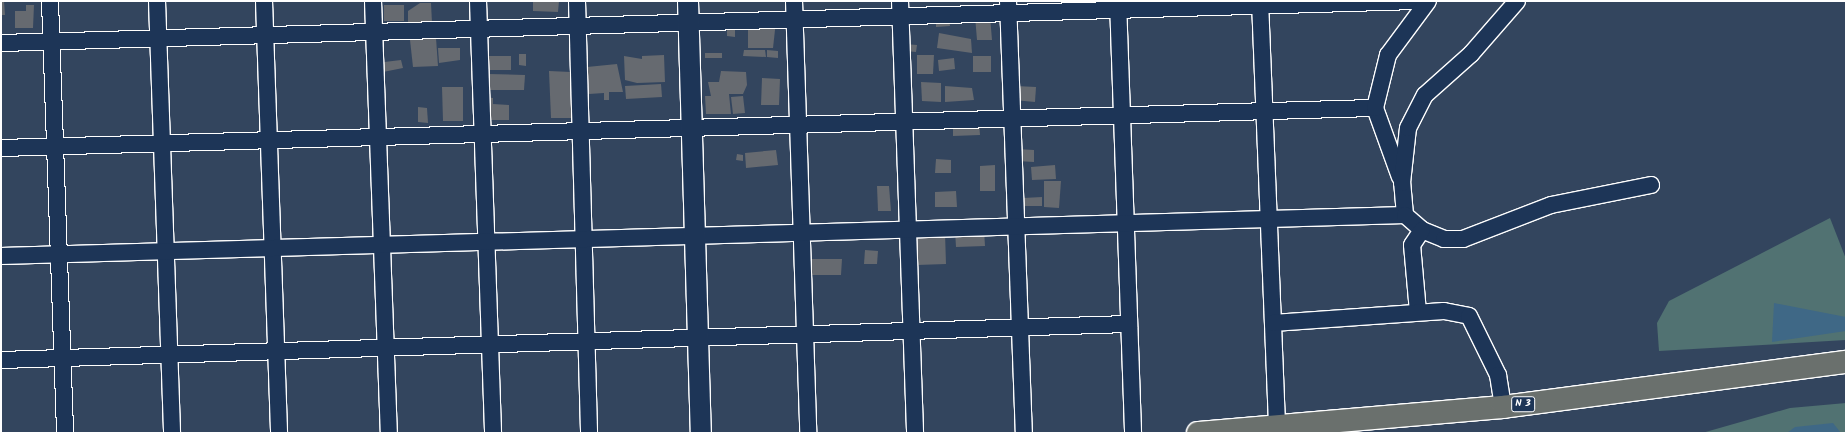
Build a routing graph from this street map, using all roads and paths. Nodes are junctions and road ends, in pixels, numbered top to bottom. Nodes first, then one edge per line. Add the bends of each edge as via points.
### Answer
1 (50, 1) edge
2 (157, 1) edge
3 (264, 1) edge
4 (373, 1) edge
5 (478, 1) edge
6 (577, 1) edge
7 (688, 1) edge
8 (794, 1) edge
9 (1417, 1) edge
10 (1428, 1) edge
11 (1517, 1) edge
12 (1260, 3) edge
13 (1119, 5) edge
14 (1008, 7) edge
15 (901, 9) edge
16 (794, 20) junction
17 (688, 23) junction
18 (578, 26) junction
19 (479, 29) junction
20 (374, 32) junction
21 (265, 35) junction
22 (158, 39) junction
23 (51, 42) junction
24 (1, 43) edge
25 (1375, 108) junction
26 (1264, 112) junction
27 (1122, 116) junction
28 (1012, 119) junction
29 (904, 122) junction
30 (798, 125) junction
31 (692, 128) junction
32 (581, 131) junction
33 (483, 134) junction
34 (378, 136) junction
35 (268, 140) junction
36 (161, 143) junction
37 (55, 146) junction
38 (1, 148) edge
39 (1402, 183) junction
40 (1651, 185) dead end
41 (1405, 216) junction
42 (1269, 219) junction
43 (1126, 224) junction
44 (1016, 227) junction
45 (908, 230) junction
46 (1422, 230) junction
47 (801, 233) junction
48 (696, 236) junction
49 (584, 239) junction
50 (486, 242) junction
51 (382, 245) junction
52 (272, 248) junction
53 (165, 251) junction
54 (58, 254) junction
55 (1, 256) edge
56 (1418, 312) junction
57 (1273, 322) junction
58 (1129, 324) junction
59 (1019, 327) junction
60 (911, 331) junction
61 (804, 334) junction
62 (699, 337) junction
63 (587, 341) junction
64 (490, 344) junction
65 (385, 347) junction
66 (275, 351) junction
67 (169, 354) junction
68 (62, 358) junction
69 (1, 360) edge
70 (1846, 362) edge
71 (1503, 407) junction
72 (1344, 427) edge
73 (1277, 428) junction
74 (64, 433) edge
75 (172, 433) edge
76 (279, 433) edge
77 (389, 433) edge
78 (493, 433) edge
79 (589, 433) edge
80 (701, 433) edge
81 (808, 433) edge
82 (915, 433) edge
83 (1024, 433) edge
84 (1133, 433) edge
85 (1198, 433) edge

1 - 23 street
2 - 22 street
3 - 21 street
4 - 20 street
5 - 19 street
6 - 18 street
7 - 17 street
8 - 16 street
9 - 12 street
10 - 25 street via 1388,55
11 - 39 street via 1471,54 1425,95 1408,128
12 - 13 street
12 - 26 street
13 - 14 street
13 - 27 street
14 - 15 street
14 - 28 street
15 - 16 street
15 - 29 street
16 - 17 street
16 - 30 street
17 - 18 street
17 - 31 street
18 - 19 street
18 - 32 street
19 - 20 street
19 - 33 street
20 - 21 street
20 - 34 street
21 - 22 street
21 - 35 street
22 - 23 street
22 - 36 street
23 - 24 street
23 - 37 street
25 - 26 street
25 - 39 street
26 - 27 street
26 - 42 street
27 - 28 street
27 - 43 street
28 - 29 street
28 - 44 street
29 - 30 street
29 - 45 street
30 - 31 street
30 - 47 street
31 - 32 street
31 - 48 street
32 - 33 street
32 - 49 street
33 - 34 street
33 - 50 street
34 - 35 street
34 - 51 street
35 - 36 street
35 - 52 street
36 - 37 street
36 - 53 street
37 - 38 street
37 - 54 street
39 - 41 street
40 - 46 street via 1551,205 1463,239 1444,239
41 - 42 street
41 - 46 street
42 - 43 street
42 - 57 street
43 - 44 street
43 - 58 street
44 - 45 street
44 - 59 street
45 - 47 street
45 - 60 street
46 - 56 street via 1412,245
47 - 48 street
47 - 61 street
48 - 49 street
48 - 62 street
49 - 50 street
49 - 63 street
50 - 51 street
50 - 64 street
51 - 52 street
51 - 65 street
52 - 53 street
52 - 66 street
53 - 54 street
53 - 67 street
54 - 55 street
54 - 68 street
56 - 57 street
56 - 71 street via 1444,311 1469,316 1498,375
57 - 73 street
58 - 59 street
58 - 84 street
59 - 60 street
59 - 83 street
60 - 61 street
60 - 82 street
61 - 62 street
61 - 81 street
62 - 63 street
62 - 80 street
63 - 64 street
63 - 79 street
64 - 65 street
64 - 78 street
65 - 66 street
65 - 77 street
66 - 67 street
66 - 76 street
67 - 68 street
67 - 75 street
68 - 69 street
68 - 74 street
70 - 71 main road, N 3
71 - 72 main road, N 3
72 - 73 main road, N 3
73 - 85 main road, N 3

